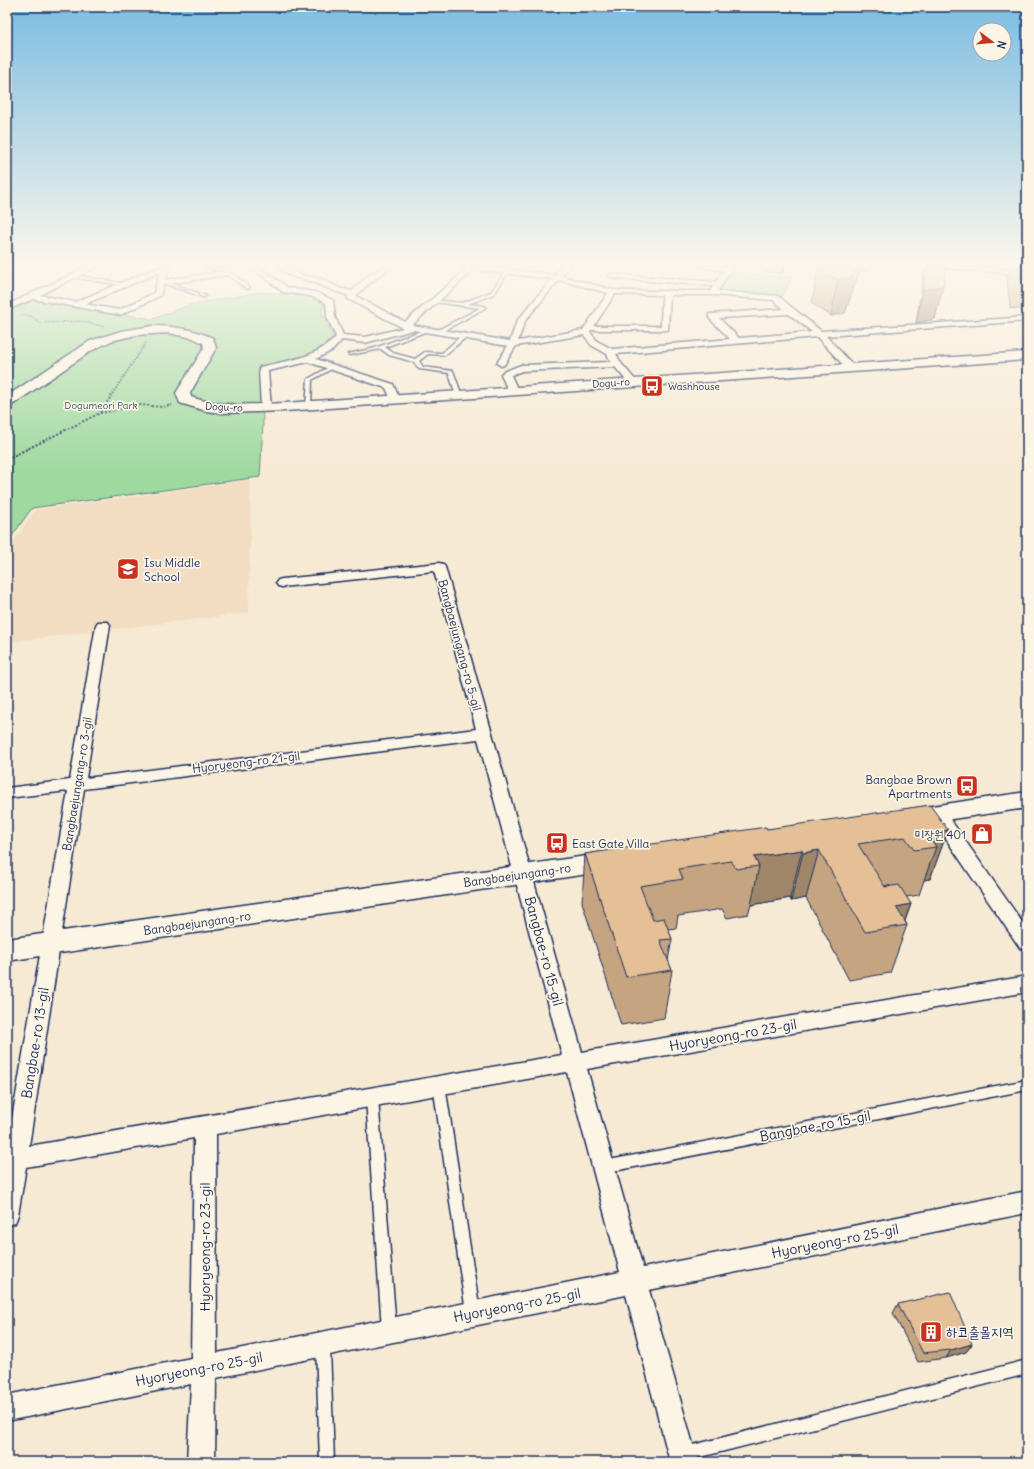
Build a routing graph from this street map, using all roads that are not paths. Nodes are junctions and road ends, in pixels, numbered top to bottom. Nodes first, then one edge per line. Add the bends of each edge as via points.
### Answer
1 (819, 334) edge
2 (124, 335) edge
3 (198, 335) edge
4 (383, 335) edge
5 (415, 335) edge
6 (455, 335) edge
7 (516, 335) edge
8 (564, 335) edge
9 (590, 335) edge
10 (730, 335) edge
11 (813, 335) edge
12 (464, 336) junction
13 (340, 337) joint
14 (737, 341) junction
15 (513, 344) junction
16 (381, 347) junction
17 (611, 352) junction
18 (350, 354) dead end
19 (1027, 356) edge
20 (308, 359) junction
21 (416, 361) junction
22 (501, 362) dead end
23 (618, 364) junction
24 (333, 367) junction
25 (850, 368) junction
26 (632, 382) junction
27 (513, 391) junction
28 (459, 396) junction
29 (395, 400) junction
30 (7, 402) edge
31 (308, 406) junction
32 (266, 408) junction
33 (282, 583) dead end
34 (104, 625) dead end
35 (484, 733) junction
36 (78, 783) junction
37 (7, 793) edge
38 (1027, 800) edge
39 (937, 813) junction
40 (882, 821) edge
41 (633, 858) edge
42 (523, 874) junction
43 (51, 943) junction
44 (1027, 943) edge
45 (7, 950) edge
46 (1027, 984) edge
47 (575, 1062) junction
48 (440, 1085) junction
49 (1027, 1085) edge
50 (372, 1098) junction
51 (205, 1126) junction
52 (12, 1159) edge
53 (603, 1167) junction
54 (1027, 1202) edge
55 (7, 1214) edge
56 (634, 1281) junction
57 (473, 1314) junction
58 (389, 1331) junction
59 (323, 1344) junction
60 (1027, 1367) edge
61 (204, 1368) junction
62 (7, 1408) edge
63 (683, 1458) edge
64 (201, 1462) edge
65 (327, 1462) edge

1 - 25 street
2 - 30 street, Dogu-ro via 93,344
3 - 32 street, Dogu-ro via 209,341 210,348 183,393 185,400 222,409
4 - 13 street via 365,340
5 - 16 lane
6 - 12 street
7 - 15 street
8 - 15 street
9 - 17 street via 594,343
10 - 14 street
11 - 14 street
12 - 15 street
12 - 21 lane via 443,354 427,353
13 - 20 street via 330,348
14 - 17 street
15 - 22 street
16 - 18 lane
16 - 21 lane via 391,354
17 - 23 street
19 - 25 street, Dogu-ro
20 - 24 street
20 - 32 street via 263,369
21 - 28 lane via 421,368 450,372
23 - 26 street
23 - 27 street via 521,368 506,374
24 - 29 street via 390,386
24 - 31 lane via 310,379
25 - 26 street, Dogu-ro
26 - 27 street, Dogu-ro
27 - 28 street, Dogu-ro
28 - 29 street, Dogu-ro
29 - 31 street, Dogu-ro
31 - 32 street, Dogu-ro
33 - 35 street, Bangbaejungang-ro 5-gil via 439,567
34 - 36 street, Bangbaejungang-ro 3-gil
35 - 36 street, Hyoryeong-ro 21-gil
35 - 42 street, Bangbaejungang-ro 5-gil
36 - 37 street, Hyoryeong-ro 21-gil
36 - 43 street, Bangbaejungang-ro 3-gil
38 - 39 street
39 - 40 street
39 - 44 street
41 - 42 street, Bangbaejungang-ro
42 - 43 street, Bangbaejungang-ro
42 - 47 street, Bangbae-ro 15-gil
43 - 45 street, Bangbaejungang-ro
43 - 52 street, Bangbae-ro 13-gil
46 - 47 street, Hyoryeong-ro 23-gil
47 - 48 street, Hyoryeong-ro 23-gil
47 - 53 street, Bangbae-ro 15-gil
48 - 50 street, Hyoryeong-ro 23-gil
48 - 57 lane
49 - 53 lane, Bangbae-ro 15-gil
50 - 51 street, Hyoryeong-ro 23-gil
50 - 58 lane
51 - 52 street, Hyoryeong-ro 23-gil
51 - 61 street, Hyoryeong-ro 23-gil
52 - 55 street, Bangbae-ro 13-gil
53 - 56 street, Bangbae-ro 15-gil
54 - 56 street, Hyoryeong-ro 25-gil
56 - 57 street, Hyoryeong-ro 25-gil
56 - 63 street, Bangbae-ro 15-gil
57 - 58 street, Hyoryeong-ro 25-gil
58 - 59 street, Hyoryeong-ro 25-gil
59 - 61 street, Hyoryeong-ro 25-gil
59 - 65 lane
60 - 63 lane, Bangbae-ro 15-gil
61 - 62 street, Hyoryeong-ro 25-gil
61 - 64 street, Hyoryeong-ro 23-gil

